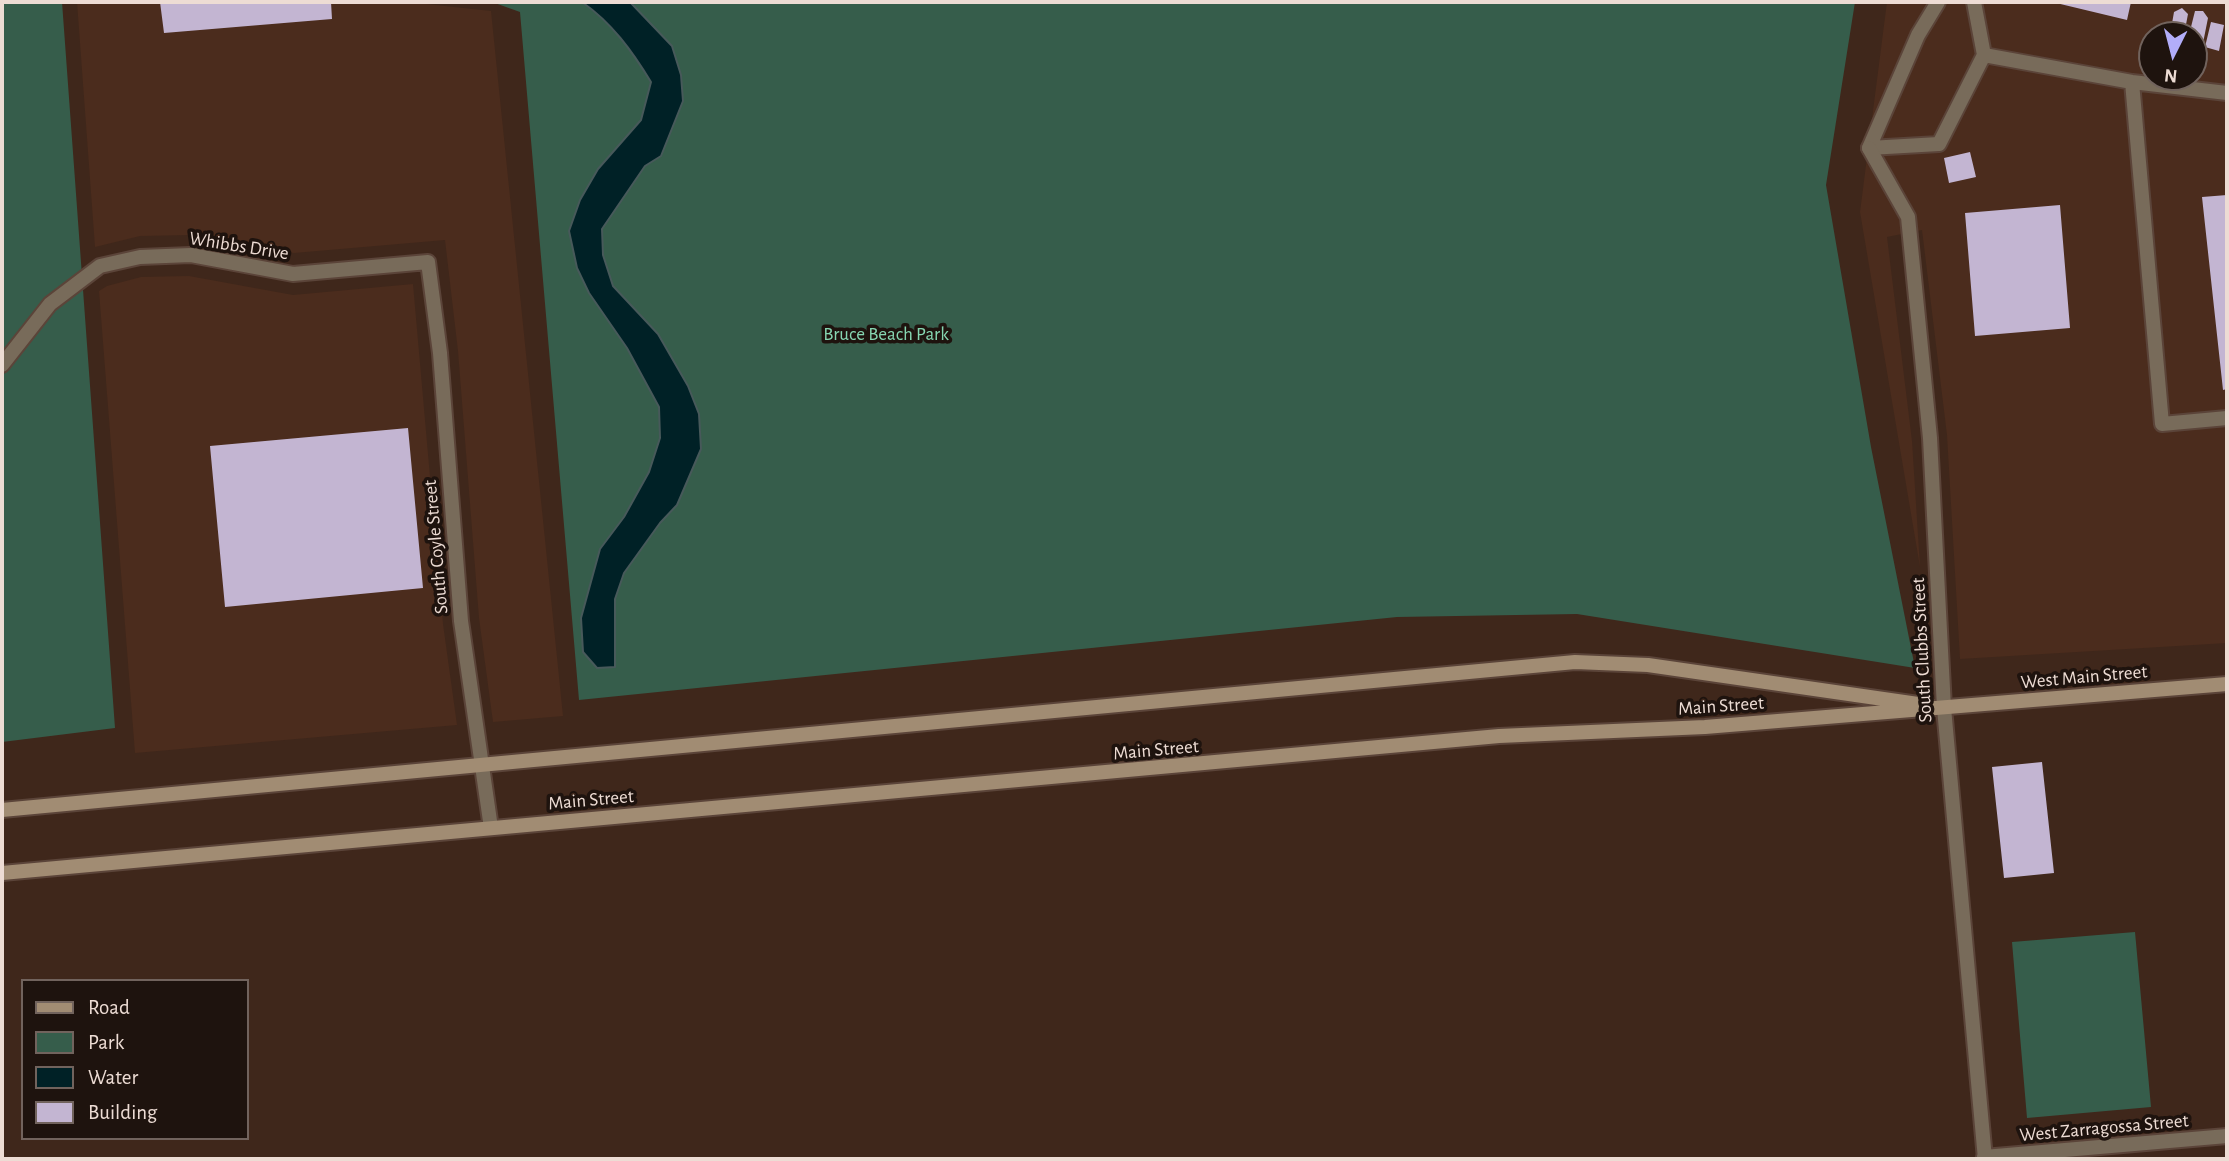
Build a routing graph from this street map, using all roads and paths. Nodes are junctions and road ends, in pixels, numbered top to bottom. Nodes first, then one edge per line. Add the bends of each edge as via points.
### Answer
1 (1938, 2) edge
2 (1974, 2) edge
3 (1984, 55) junction
4 (2132, 82) junction
5 (2227, 93) edge
6 (1869, 148) junction
7 (428, 262) joint
8 (2, 365) edge
9 (2227, 418) edge
10 (2227, 684) edge
11 (1944, 708) junction
12 (480, 763) junction
13 (2, 810) edge
14 (491, 828) junction
15 (2, 873) edge
16 (2227, 1136) edge
17 (1984, 1158) edge

1 - 6 street via 1918,35
2 - 3 street
3 - 4 street
3 - 6 street via 1939,144
4 - 5 street
4 - 9 street via 2162,424
6 - 11 street, South Clubbs Street via 1908,217 1930,438
7 - 8 street, Whibbs Drive via 293,274 191,255 140,257 100,266 50,304
7 - 12 street, South Coyle Street via 440,353 461,621
10 - 11 main road, West Main Street
11 - 12 main road, Main Street via 1648,665 1575,662
11 - 14 main road, Main Street via 1706,727 1499,736
11 - 17 street, South Clubbs Street
12 - 13 main road, Main Street
12 - 14 street, South Coyle Street
14 - 15 main road, Main Street
16 - 17 street, West Zarragossa Street

